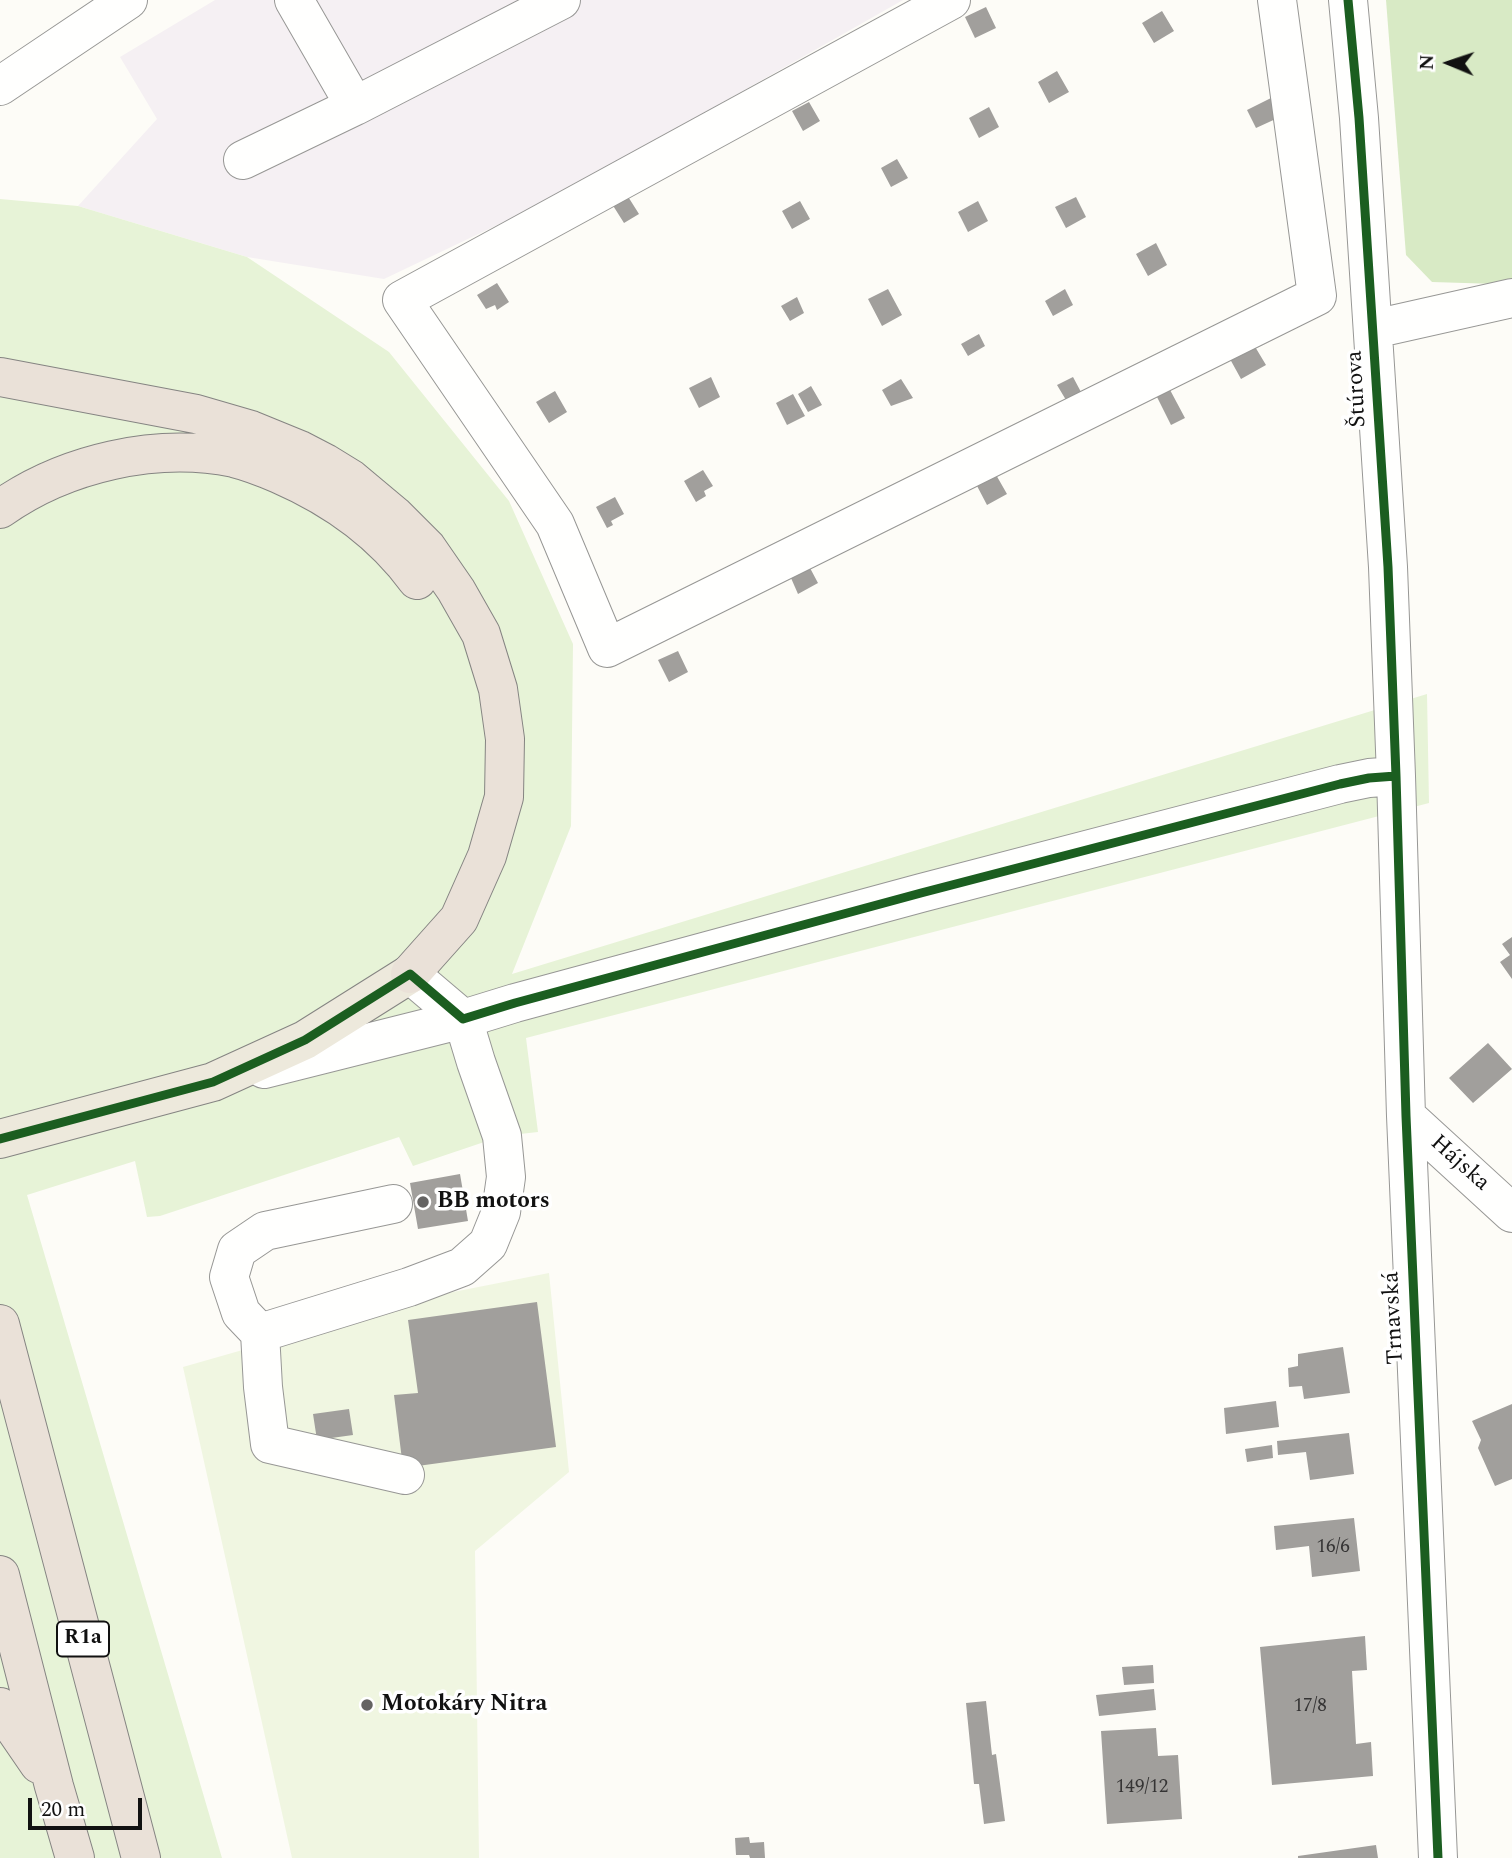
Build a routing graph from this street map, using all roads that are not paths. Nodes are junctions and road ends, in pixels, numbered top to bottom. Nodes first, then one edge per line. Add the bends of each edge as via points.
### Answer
1 (294, 0) edge
2 (561, 0) edge
3 (951, 0) edge
4 (1276, 0) edge
5 (1348, 0) edge
6 (117, 3) edge
7 (0, 86) edge
8 (355, 106) junction
9 (243, 160) dead end
10 (1512, 298) edge
11 (1374, 329) junction
12 (0, 377) edge
13 (0, 509) edge
14 (1396, 776) junction
15 (410, 974) junction
16 (463, 1019) junction
17 (213, 1082) junction
18 (1406, 1116) junction
19 (0, 1139) edge
20 (393, 1204) dead end
21 (1512, 1213) edge
22 (0, 1324) edge
23 (260, 1334) junction
24 (405, 1475) dead end
25 (0, 1576) edge
26 (0, 1707) edge
27 (54, 1786) junction
28 (75, 1858) edge
29 (141, 1858) edge
30 (1438, 1858) edge

1 - 8 street
2 - 8 street
3 - 4 street via 402,300 555,524 607,648 1317,296
5 - 11 street, Štúrova
6 - 7 street
8 - 9 street
10 - 11 street, Štúrova
11 - 14 street, Štúrova
12 - 15 highway via 196,414 300,450 351,480 394,515 427,548 456,590 481,634 498,689 505,739 504,797 487,856 459,919
13 - 15 highway via 58,477 112,460 165,453 234,458 310,487 358,519 403,561 460,649 481,742 479,797 465,848
14 - 16 street via 1340,784 921,892
14 - 18 street, Trnavská
15 - 16 street
15 - 17 main road via 305,1040
16 - 17 street
16 - 23 street via 502,1136 506,1177 501,1212 488,1244 462,1267
17 - 19 main road
18 - 21 street, Hájska
18 - 30 street, Trnavská
20 - 23 street via 265,1231 237,1251 229,1277 241,1313
22 - 29 highway, R1a
23 - 24 street via 270,1444
25 - 27 highway
26 - 27 highway
27 - 28 highway

